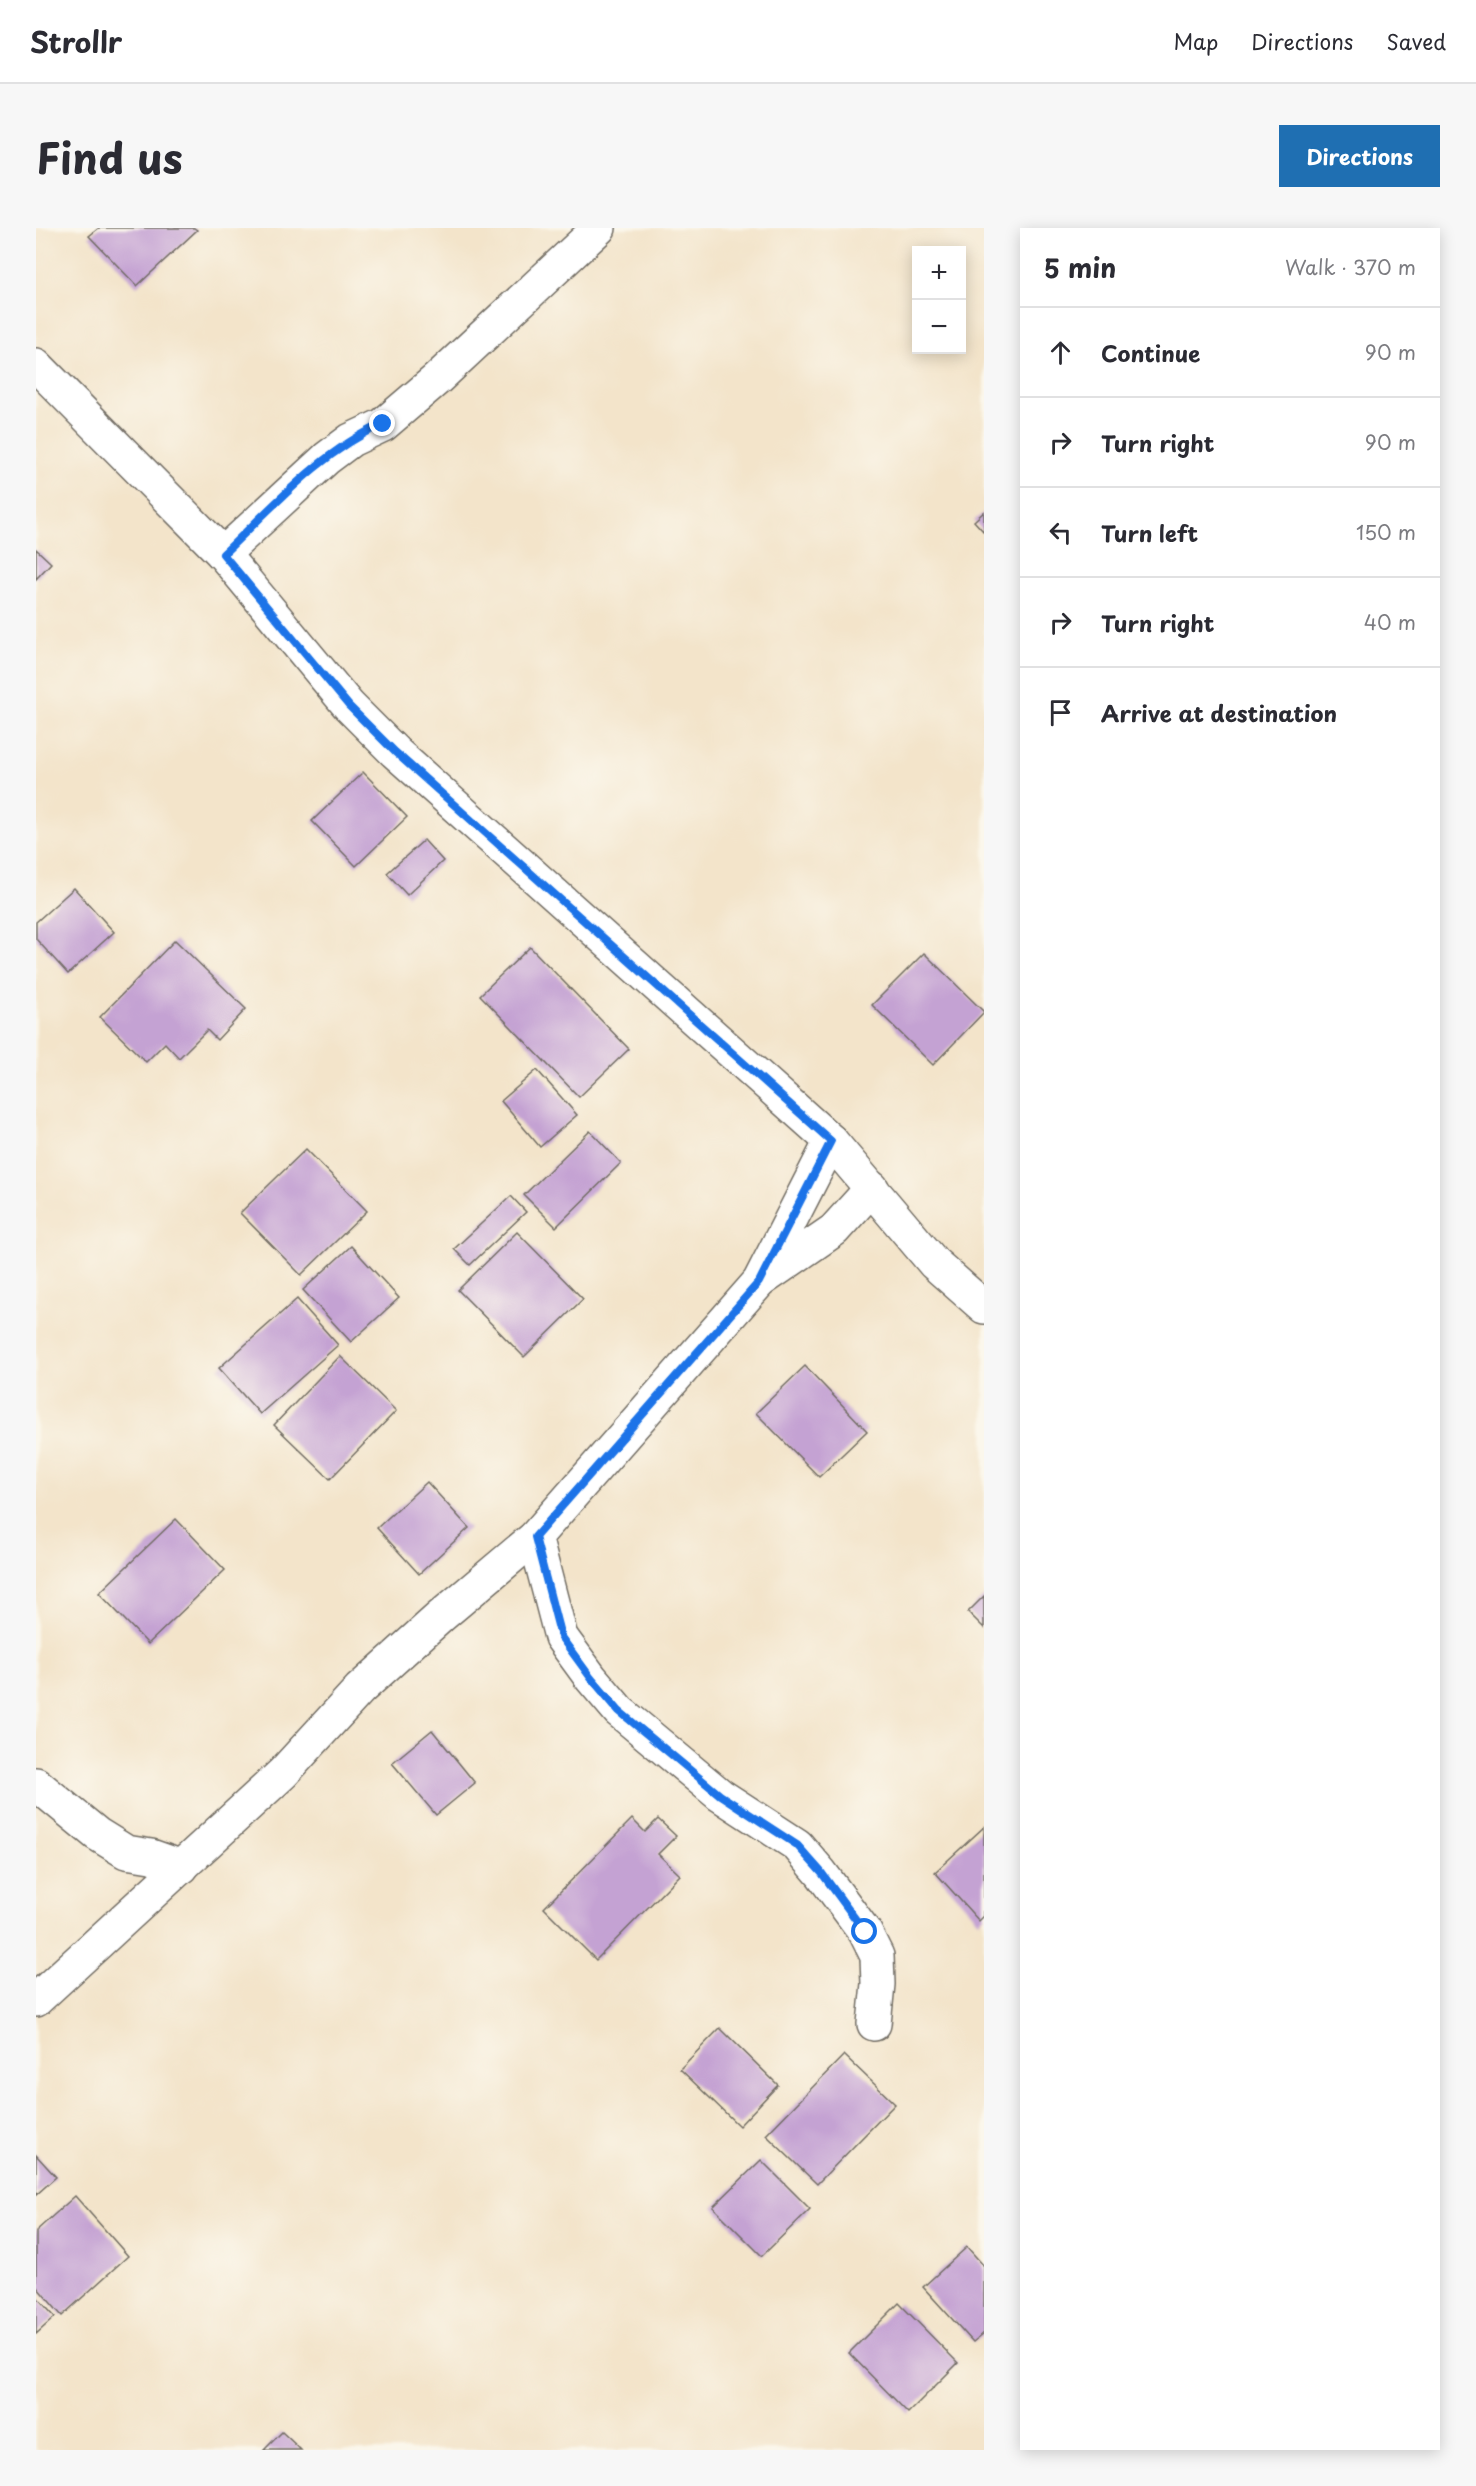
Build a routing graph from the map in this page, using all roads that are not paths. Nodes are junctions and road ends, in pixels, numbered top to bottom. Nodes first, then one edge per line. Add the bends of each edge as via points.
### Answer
1 (599, 228) edge
2 (36, 365) edge
3 (223, 554) junction
4 (831, 1141) junction
5 (872, 1188) junction
6 (759, 1282) junction
7 (984, 1307) edge
8 (535, 1537) junction
9 (36, 1784) edge
10 (182, 1867) junction
11 (36, 2000) edge
12 (874, 2024) dead end

1 - 3 street via 437,379 383,424 327,458
2 - 3 street
3 - 4 street via 349,706 395,752
4 - 5 street
4 - 6 street
5 - 6 street via 834,1230
5 - 7 street via 934,1263
6 - 8 street
8 - 10 street via 360,1689 283,1773
8 - 12 street via 561,1637 591,1678 619,1711 720,1795 797,1845 865,1932 877,1956
9 - 10 street via 97,1834 126,1852
10 - 11 street

